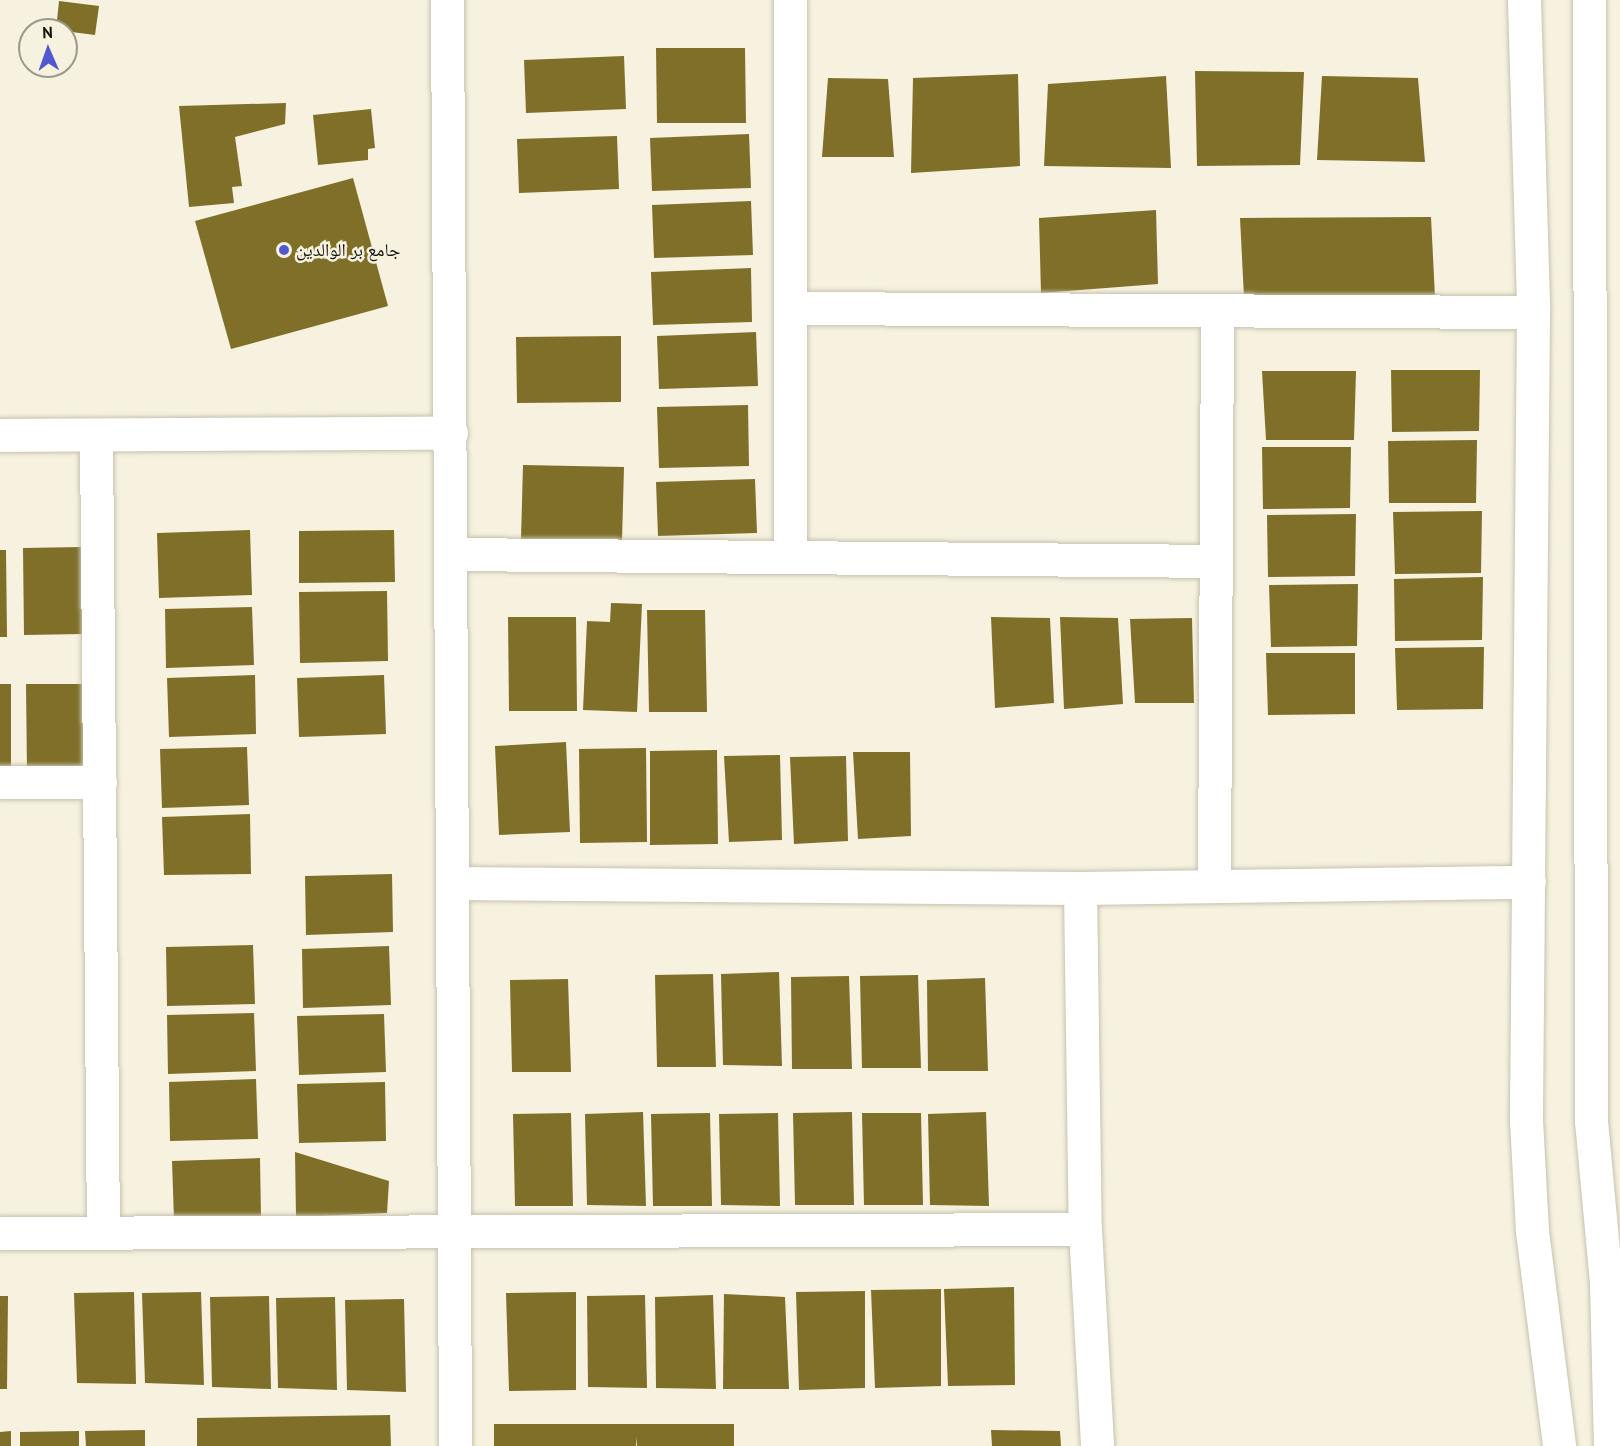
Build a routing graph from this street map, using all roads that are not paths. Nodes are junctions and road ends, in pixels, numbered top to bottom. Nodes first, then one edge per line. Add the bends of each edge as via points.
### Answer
1 (447, 0) edge
2 (790, 0) edge
3 (1524, 0) edge
4 (1589, 0) edge
5 (791, 308) junction
6 (1217, 311) junction
7 (1533, 312) junction
8 (451, 433) junction
9 (0, 435) edge
10 (96, 435) junction
11 (451, 554) junction
12 (790, 557) junction
13 (1216, 561) junction
14 (100, 782) junction
15 (0, 783) edge
16 (1529, 882) junction
17 (452, 883) junction
18 (1214, 886) junction
19 (1080, 888) junction
20 (1085, 1229) junction
21 (454, 1231) junction
22 (0, 1233) edge
23 (103, 1233) junction
24 (455, 1446) edge
25 (1096, 1446) edge
26 (1559, 1446) edge
27 (1610, 1446) edge

1 - 8 street
2 - 5 street
3 - 7 street
4 - 27 street via 1591,1121 1606,1282
5 - 6 street
5 - 12 street
6 - 7 street
6 - 13 street
7 - 16 street
8 - 10 street
8 - 11 street
9 - 10 street
10 - 14 street
11 - 12 street
11 - 17 street
12 - 13 street
13 - 18 street
14 - 15 street
14 - 23 street
16 - 18 street
16 - 26 street via 1526,1120 1532,1231
17 - 19 street
17 - 21 street
18 - 19 street
19 - 20 street
20 - 21 street
20 - 25 street
21 - 23 street
21 - 24 street
22 - 23 street

